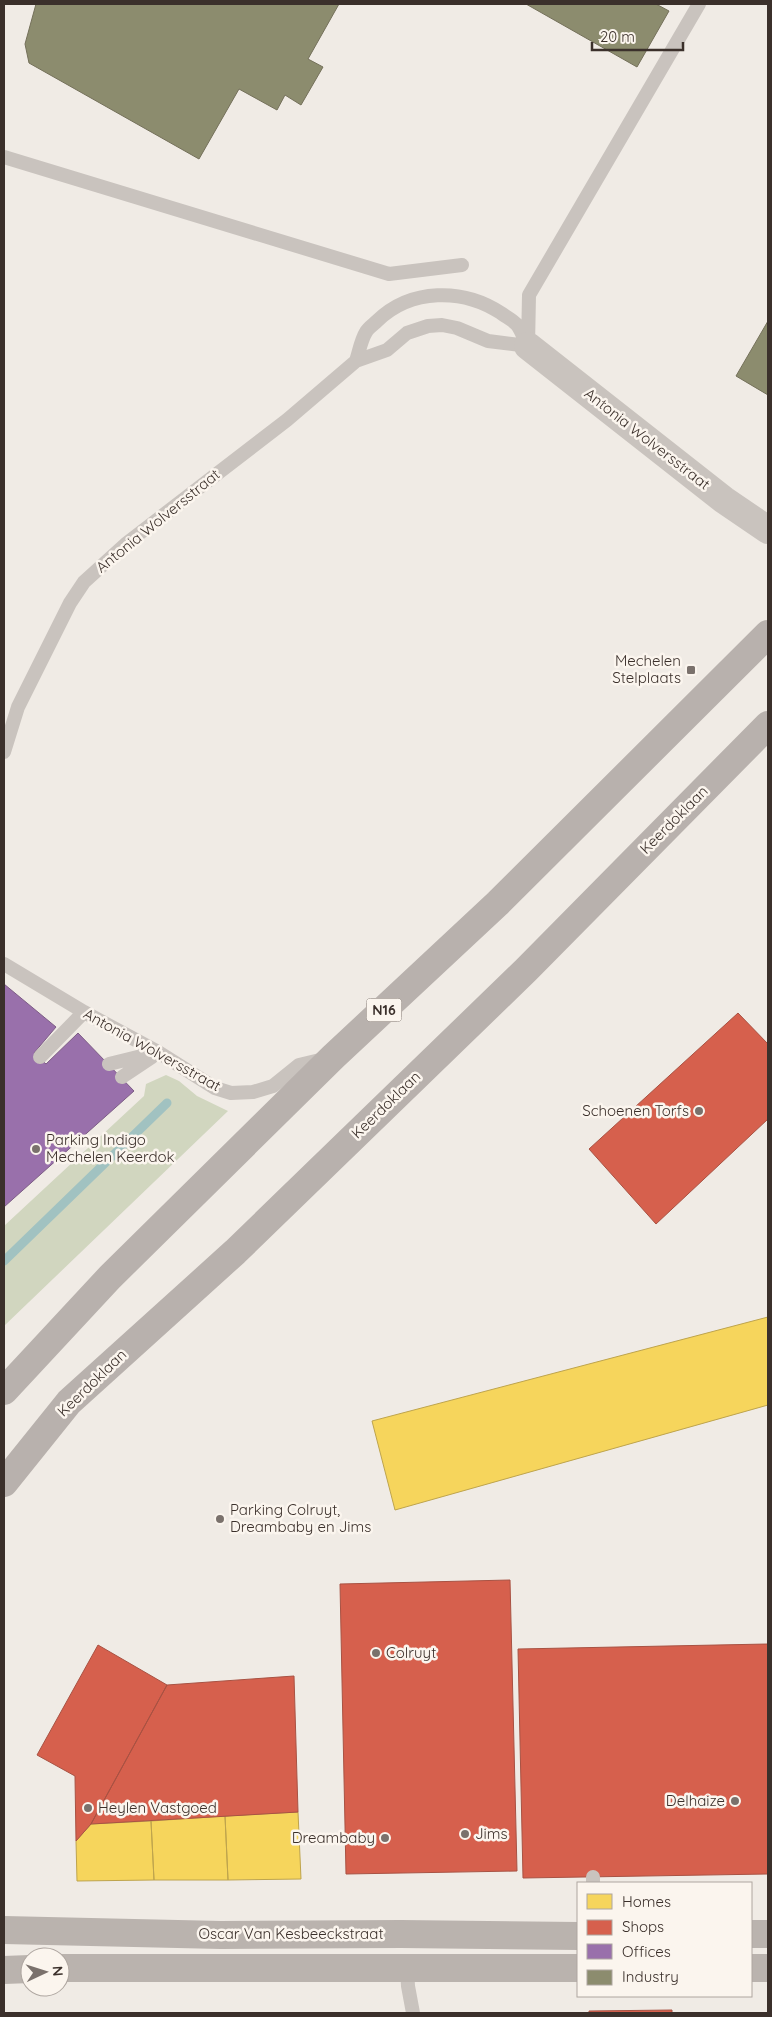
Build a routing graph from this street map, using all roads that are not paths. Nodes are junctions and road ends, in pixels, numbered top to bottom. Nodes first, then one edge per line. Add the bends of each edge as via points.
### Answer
1 (699, 4) edge
2 (4, 156) edge
3 (462, 265) dead end
4 (528, 346) junction
5 (356, 361) junction
6 (768, 530) edge
7 (768, 634) edge
8 (768, 725) edge
9 (4, 752) edge
10 (4, 964) edge
11 (84, 1012) junction
12 (158, 1052) junction
13 (40, 1057) dead end
14 (333, 1057) junction
15 (109, 1064) dead end
16 (122, 1077) dead end
17 (4, 1391) edge
18 (4, 1484) edge
19 (4, 1930) edge
20 (752, 1934) edge
21 (768, 1934) edge
22 (577, 1936) edge
23 (70, 1968) edge
24 (577, 1968) edge
25 (752, 1968) edge
26 (768, 1968) edge
27 (20, 1969) edge
28 (407, 1969) junction
29 (4, 1970) edge
30 (413, 2013) edge

1 - 4 lane via 529,295
2 - 3 lane via 389,274
4 - 5 lane via 488,341 442,325 428,326 408,333 387,350
4 - 5 lane via 517,325 491,307 477,300 438,294 409,300 382,316 366,332
4 - 6 street, Antonia Wolversstraat via 724,500
5 - 9 lane, Antonia Wolversstraat via 287,420 127,542 84,582 70,602 18,707
7 - 14 main road, N16 via 498,902
8 - 18 main road, Keerdoklaan via 526,970 242,1245 68,1402
10 - 11 lane, Antonia Wolversstraat
11 - 12 lane, Antonia Wolversstraat
11 - 13 lane
12 - 14 lane, Antonia Wolversstraat via 215,1088 231,1093 254,1092 273,1086 298,1065
12 - 15 lane
12 - 16 lane
14 - 17 main road, N16 via 110,1277
19 - 22 main road, Oscar Van Kesbeeckstraat via 221,1935
20 - 21 main road
23 - 28 main road
24 - 28 main road
25 - 26 main road
27 - 29 main road
28 - 30 lane

